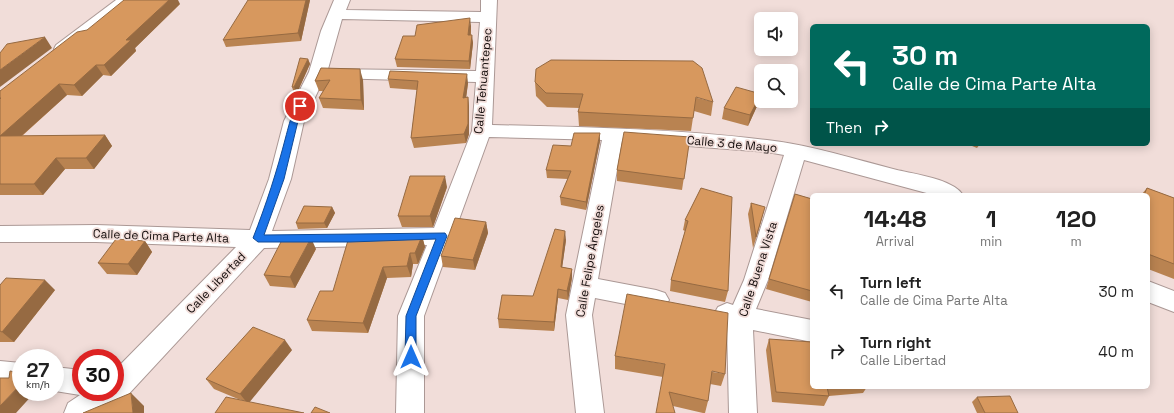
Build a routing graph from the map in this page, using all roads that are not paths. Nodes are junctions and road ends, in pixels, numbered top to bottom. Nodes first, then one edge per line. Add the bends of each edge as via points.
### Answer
1 (126, 0) edge
2 (339, 7) edge
3 (489, 9) edge
4 (49, 60) edge
5 (318, 72) junction
6 (485, 77) junction
7 (482, 131) junction
8 (613, 134) junction
9 (796, 151) junction
10 (948, 193) edge
11 (1, 235) edge
12 (442, 236) junction
13 (258, 238) junction
14 (585, 286) junction
15 (1150, 293) edge
16 (1174, 302) edge
17 (740, 317) junction
18 (810, 331) edge
19 (0, 373) edge
20 (12, 374) edge
21 (124, 379) edge
22 (96, 401) edge
23 (78, 413) edge
24 (410, 413) edge
25 (590, 413) edge
26 (743, 413) edge

1 - 4 street
2 - 3 street
2 - 5 street, Calle Libertad via 329,31
3 - 6 street, Calle Tehuantepec
5 - 6 street
5 - 13 street, Calle Libertad via 294,121 280,179
6 - 7 street, Calle Tehuantepec
7 - 8 street, Calle 3 de Mayo
7 - 12 street, Calle Tehuantepec
8 - 9 street, Calle 3 de Mayo via 767,146
8 - 14 street, Calle Felipe Ángeles
9 - 10 street, Calle 3 de Mayo via 936,187
9 - 17 street, Calle Buena Vista via 756,280
11 - 13 street, Calle de Cima Parte Alta via 105,233
12 - 13 street, Calle de Cima Parte Alta
12 - 24 street, Calle Tehuantepec via 411,316
13 - 21 street, Calle Libertad
14 - 17 street
14 - 25 street, Calle Felipe Ángeles via 579,315
15 - 16 street
17 - 18 street
17 - 26 street, Calle Buena Vista
19 - 20 street
22 - 23 street

